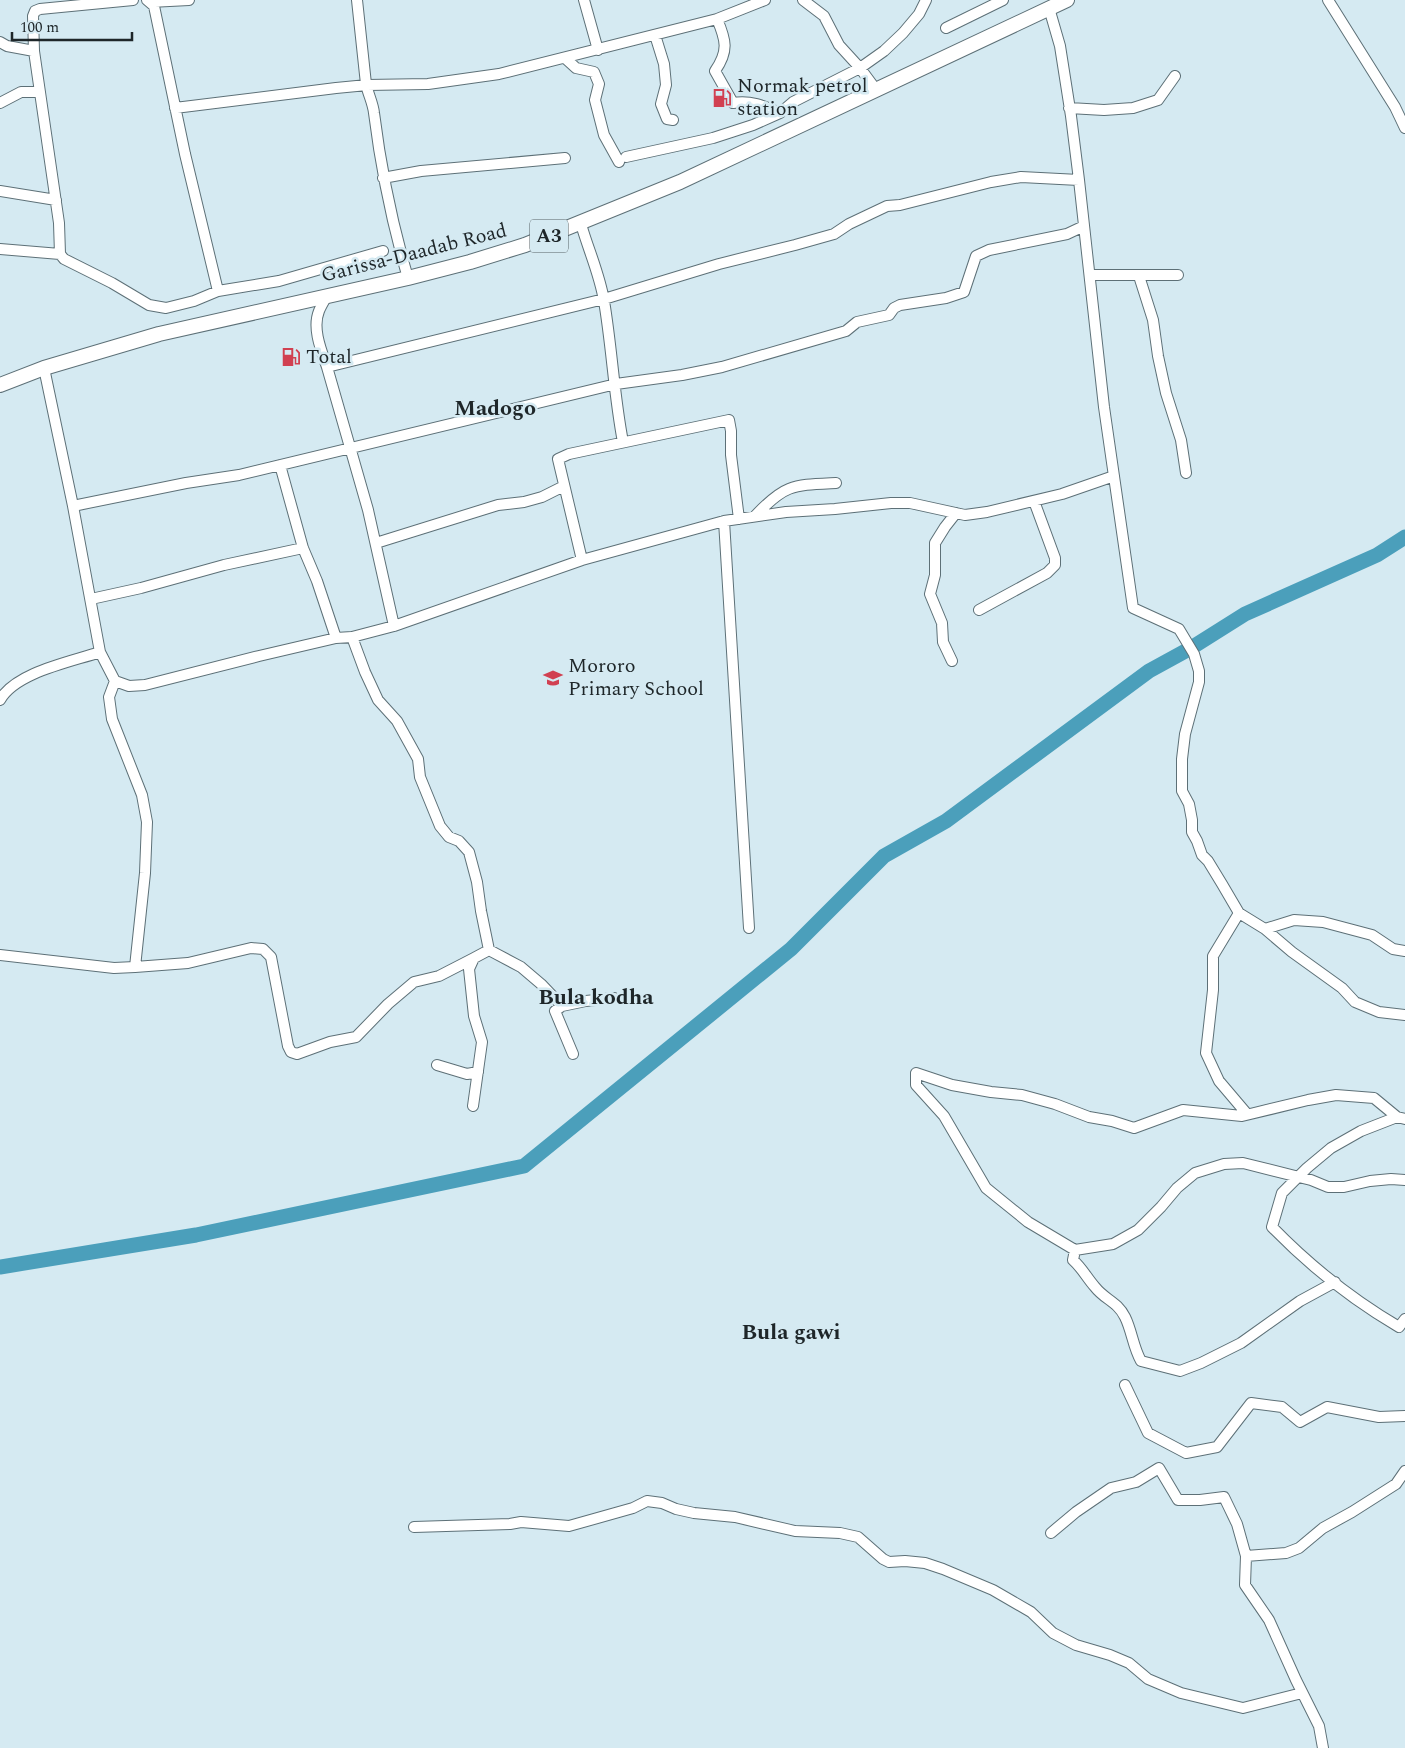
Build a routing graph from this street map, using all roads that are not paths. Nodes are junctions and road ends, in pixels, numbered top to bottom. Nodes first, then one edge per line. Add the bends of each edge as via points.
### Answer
1 (134, 0) edge
2 (188, 0) edge
3 (357, 0) edge
4 (584, 0) edge
5 (765, 0) edge
6 (803, 0) edge
7 (926, 0) edge
8 (1003, 0) edge
9 (1067, 0) edge
10 (1328, 0) edge
11 (148, 1) edge
12 (1049, 8) junction
13 (717, 19) junction
14 (946, 28) dead end
15 (655, 35) junction
16 (0, 42) edge
17 (34, 50) junction
18 (598, 50) junction
19 (565, 58) junction
20 (860, 68) junction
21 (1175, 76) dead end
22 (367, 85) junction
23 (877, 91) junction
24 (39, 92) junction
25 (0, 103) edge
26 (176, 108) junction
27 (1069, 108) junction
28 (780, 113) junction
29 (673, 120) dead end
30 (1405, 128) edge
31 (565, 158) dead end
32 (383, 178) junction
33 (1079, 180) junction
34 (0, 191) edge
35 (56, 200) junction
36 (581, 224) junction
37 (1084, 226) junction
38 (0, 248) edge
39 (383, 251) dead end
40 (60, 254) junction
41 (1090, 275) junction
42 (1178, 275) dead end
43 (1138, 276) junction
44 (408, 278) junction
45 (218, 291) junction
46 (327, 296) junction
47 (604, 299) junction
48 (327, 367) junction
49 (44, 368) junction
50 (616, 384) junction
51 (0, 385) edge
52 (623, 442) junction
53 (351, 449) junction
54 (280, 465) junction
55 (1186, 473) dead end
56 (1114, 476) junction
57 (836, 483) dead end
58 (564, 486) junction
59 (1034, 501) junction
60 (74, 506) junction
61 (956, 513) junction
62 (754, 516) junction
63 (739, 519) junction
64 (724, 521) junction
65 (376, 543) junction
66 (303, 548) junction
67 (582, 560) junction
68 (90, 600) junction
69 (979, 610) dead end
70 (394, 626) junction
71 (352, 637) junction
72 (336, 638) junction
73 (100, 652) junction
74 (952, 661) dead end
75 (115, 681) junction
76 (0, 700) edge
77 (1239, 913) junction
78 (749, 928) dead end
79 (1265, 929) junction
80 (489, 950) junction
81 (1405, 951) edge
82 (0, 956) edge
83 (474, 958) junction
84 (135, 967) junction
85 (614, 998) dead end
86 (562, 1006) junction
87 (1405, 1015) edge
88 (573, 1054) dead end
89 (437, 1065) dead end
90 (478, 1072) junction
91 (473, 1106) dead end
92 (1248, 1114) junction
93 (1401, 1118) edge
94 (1299, 1177) junction
95 (1405, 1180) edge
96 (1075, 1250) junction
97 (1335, 1282) junction
98 (1405, 1319) edge
99 (1125, 1385) dead end
100 (1405, 1416) edge
101 (1405, 1471) edge
102 (414, 1527) dead end
103 (1051, 1533) dead end
104 (1246, 1556) junction
105 (1302, 1693) junction
106 (1323, 1748) edge

1 - 17 street via 35,11
2 - 11 street
3 - 22 street
4 - 18 street
5 - 13 street
6 - 20 street via 824,16 839,44
7 - 20 street via 903,33
8 - 14 street
9 - 12 highway, Garissa-Daadab Road / A3
10 - 30 street
11 - 26 street via 154,6
12 - 23 highway, Garissa-Daadab Road / A3
12 - 27 street via 1060,46
13 - 15 street
13 - 28 street via 725,42 722,60 715,71 733,103 758,103
15 - 18 street
15 - 29 street via 664,64 666,85 661,104 666,119
16 - 17 street
17 - 24 street
18 - 19 street
19 - 22 street via 466,80
19 - 28 street via 576,68 594,72 599,84 595,100 604,135 623,160 713,138
20 - 23 street
20 - 28 street via 793,102
21 - 27 street via 1158,100 1133,108
22 - 26 street
22 - 32 street
23 - 36 highway, Garissa-Daadab Road / A3
24 - 25 street via 21,92
24 - 35 street
26 - 45 street
27 - 33 street
31 - 32 street via 420,171
32 - 44 street
33 - 37 street
33 - 47 street via 1021,177 887,206 834,234
34 - 35 street
35 - 40 street
36 - 44 highway, Garissa-Daadab Road / A3 via 525,245
36 - 47 street
37 - 41 street
37 - 50 street via 1067,234 989,250 976,256 964,292 900,305 889,315 858,322 846,331 722,367
38 - 40 street
39 - 45 street via 278,281
40 - 45 street via 150,305 166,308
41 - 43 street
41 - 56 street
42 - 43 street
43 - 55 street via 1153,320 1158,356 1181,440
44 - 46 highway, Garissa-Daadab Road / A3
46 - 48 street via 316,323
46 - 49 highway, Garissa-Daadab Road / A3 via 159,334
47 - 48 street
47 - 50 street
48 - 53 street
49 - 51 highway, Garissa-Daadab Road / A3
49 - 60 street
50 - 52 street
50 - 53 street
52 - 58 street via 558,458
52 - 63 street via 729,420
53 - 54 street
53 - 65 street
54 - 60 street via 239,476 186,483
54 - 66 street
56 - 59 street
56 - 77 street via 1133,608 1179,629 1194,654 1199,671 1185,734 1182,791 1189,804 1192,832 1202,855
57 - 62 street via 800,485 784,490
58 - 65 street via 542,497 498,505
58 - 67 street
59 - 61 street via 987,512
59 - 69 street via 1055,565 1047,573
60 - 68 street
61 - 62 street via 910,503 891,503
61 - 74 street via 935,543 930,594 942,622 943,642
62 - 63 street
63 - 64 street
64 - 67 street
64 - 78 street
65 - 70 street
66 - 68 street
66 - 72 street via 318,581
67 - 70 street
68 - 73 street
70 - 71 street
71 - 72 street
71 - 80 street via 378,700 398,721 418,759 420,777 440,826 469,852
72 - 75 street via 145,686 129,686
73 - 75 street
73 - 76 street via 22,679
75 - 84 street via 109,697 112,719 142,795 147,822
77 - 79 street
77 - 92 street via 1213,956 1206,1053 1219,1081
79 - 81 street via 1294,920 1323,922 1372,935 1393,949
79 - 87 street via 1342,988 1355,1002 1379,1012
80 - 83 street
80 - 86 street via 521,967
82 - 84 street via 114,968
83 - 84 street via 439,976 414,982 356,1037 297,1054 288,1046 271,957 263,949 251,948 174,965
83 - 90 street via 469,979 474,1016 482,1042
85 - 86 street
86 - 88 street via 555,1011
89 - 90 street via 468,1074
90 - 91 street
92 - 93 street via 1336,1095 1374,1098
92 - 96 street via 1183,1110 1134,1128 1089,1118 1022,1095 952,1085 916,1073 916,1085 944,1116 986,1188 1028,1222
93 - 94 street via 1361,1131 1331,1148
94 - 95 street via 1328,1187
94 - 96 street via 1243,1162 1195,1173 1138,1230 1113,1244
94 - 97 street via 1282,1193 1272,1227
96 - 97 street via 1073,1260 1094,1287 1116,1303 1125,1317 1141,1361 1180,1370 1240,1344 1300,1301
97 - 98 street via 1370,1310 1399,1327
99 - 100 street via 1148,1433 1186,1452 1217,1447 1251,1403 1282,1407 1300,1422 1326,1407 1379,1417
101 - 104 street via 1396,1484 1323,1528 1299,1548 1286,1553
102 - 105 street via 521,1522 569,1526 647,1501 795,1531 840,1533 858,1537 889,1562 925,1563 993,1590 1031,1612 1053,1633 1076,1645 1129,1663 1148,1679 1181,1693 1243,1708
103 - 104 street via 1111,1488 1136,1482 1160,1468 1178,1500 1224,1497 1237,1524
104 - 105 street via 1244,1585 1269,1620
105 - 106 street via 1319,1726

